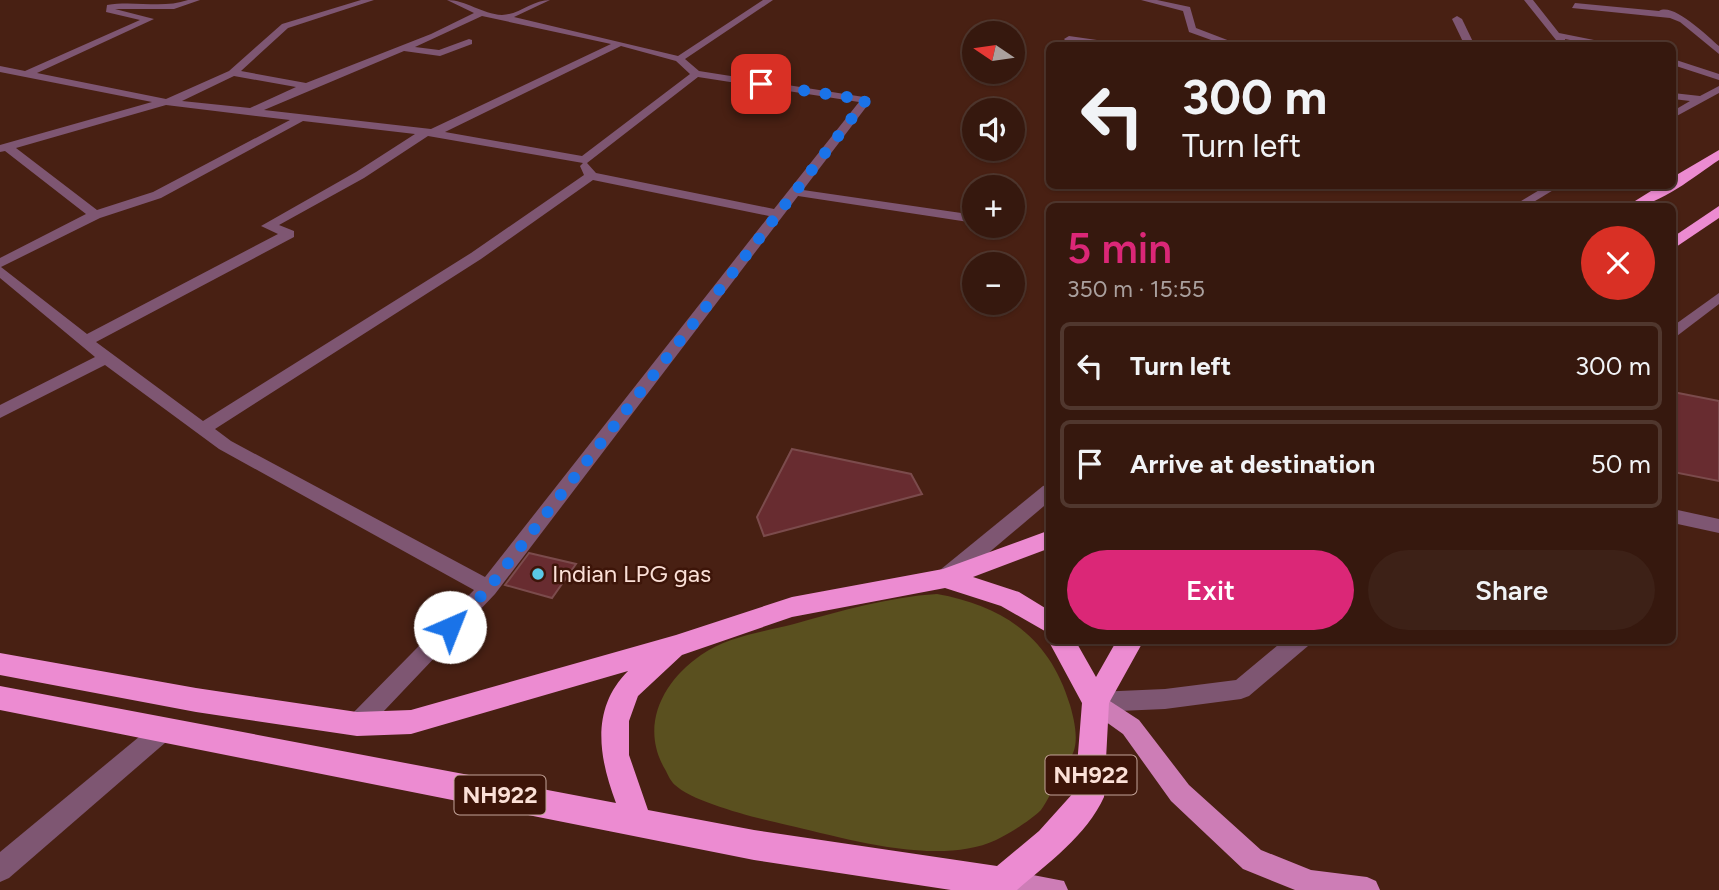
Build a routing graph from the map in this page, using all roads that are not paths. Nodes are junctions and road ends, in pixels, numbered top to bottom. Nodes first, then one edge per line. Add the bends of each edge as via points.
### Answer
1 (195, 0) edge
2 (370, 0) edge
3 (451, 0) edge
4 (546, 0) edge
5 (769, 0) edge
6 (1145, 0) edge
7 (1528, 0) edge
8 (1657, 5) dead end
9 (1575, 6) dead end
10 (481, 13) junction
11 (1672, 15) junction
12 (507, 17) junction
13 (1457, 19) dead end
14 (1557, 35) junction
15 (1069, 39) dead end
16 (469, 42) dead end
17 (1090, 42) edge
18 (1227, 42) edge
19 (1468, 42) edge
20 (1562, 42) edge
21 (1596, 42) edge
22 (620, 43) junction
23 (398, 48) junction
24 (1719, 51) edge
25 (679, 59) junction
26 (1676, 63) edge
27 (0, 69) edge
28 (233, 73) junction
29 (27, 74) junction
30 (696, 74) junction
31 (1719, 77) edge
32 (307, 86) junction
33 (1719, 89) edge
34 (1676, 97) edge
35 (1676, 101) edge
36 (1697, 101) junction
37 (166, 102) junction
38 (253, 111) junction
39 (1676, 113) edge
40 (303, 117) junction
41 (430, 133) junction
42 (4, 148) edge
43 (1719, 154) edge
44 (584, 159) junction
45 (590, 176) junction
46 (1676, 181) edge
47 (1549, 189) edge
48 (1663, 189) edge
49 (794, 192) junction
50 (1524, 203) edge
51 (1641, 203) edge
52 (1719, 211) edge
53 (778, 214) junction
54 (94, 215) junction
55 (962, 217) edge
56 (1676, 242) edge
57 (0, 263) edge
58 (0, 271) edge
59 (1719, 297) edge
60 (1676, 332) edge
61 (86, 341) junction
62 (106, 358) junction
63 (0, 412) edge
64 (203, 429) junction
65 (1046, 494) edge
66 (1676, 517) edge
67 (1719, 526) edge
68 (1046, 541) edge
69 (945, 578) junction
70 (488, 589) junction
71 (1046, 622) edge
72 (1063, 644) edge
73 (1129, 644) edge
74 (1295, 644) edge
75 (676, 646) junction
76 (0, 663) edge
77 (0, 698) edge
78 (1096, 702) junction
79 (357, 724) junction
80 (166, 729) junction
81 (638, 822) junction
82 (0, 869) edge
83 (1002, 881) junction
84 (1055, 890) edge
85 (1367, 890) edge

1 - 29 street via 177,7 134,2 110,7 108,10 149,19
2 - 28 street via 285,26
3 - 10 street
4 - 12 street
5 - 25 street
6 - 18 street via 1186,9 1192,30
7 - 14 street
8 - 11 street
9 - 11 street
10 - 12 street
10 - 23 street
11 - 24 street
12 - 22 street
13 - 19 street
14 - 20 street
14 - 21 street
15 - 17 street
16 - 23 street via 440,53
22 - 25 street
22 - 41 street
23 - 32 street
25 - 30 street
26 - 31 street
27 - 29 street
28 - 32 street
28 - 37 street
29 - 37 street
30 - 44 street
30 - 49 street via 866,100
32 - 38 street
33 - 36 street
34 - 36 street
35 - 36 street
36 - 39 street
37 - 38 street
37 - 42 street
38 - 40 street
40 - 41 street
40 - 54 street via 157,195
41 - 44 street
41 - 61 street via 268,226 289,234
42 - 54 street
43 - 46 highway
44 - 45 street
45 - 53 street
45 - 64 street via 476,256
47 - 50 street
48 - 51 highway
49 - 53 street
49 - 55 street
52 - 56 highway
53 - 70 street
54 - 57 street
58 - 61 street
59 - 60 street
61 - 62 street
62 - 63 street
62 - 64 street
64 - 70 street
65 - 69 street
66 - 67 street
68 - 69 highway
69 - 71 highway via 1010,599
69 - 75 highway via 792,607
70 - 79 street
72 - 78 highway
73 - 78 highway, NH922
74 - 78 street via 1241,690
75 - 79 highway via 411,722
75 - 81 highway via 630,687 614,715 612,741 620,777
76 - 79 highway via 197,701
77 - 80 highway, NH922
78 - 83 highway, NH922 via 1089,797 1051,842
78 - 85 main road via 1131,727 1180,793 1252,860 1311,883
80 - 81 highway, NH922
80 - 82 street
81 - 83 highway, NH922 via 754,845
83 - 84 main road

